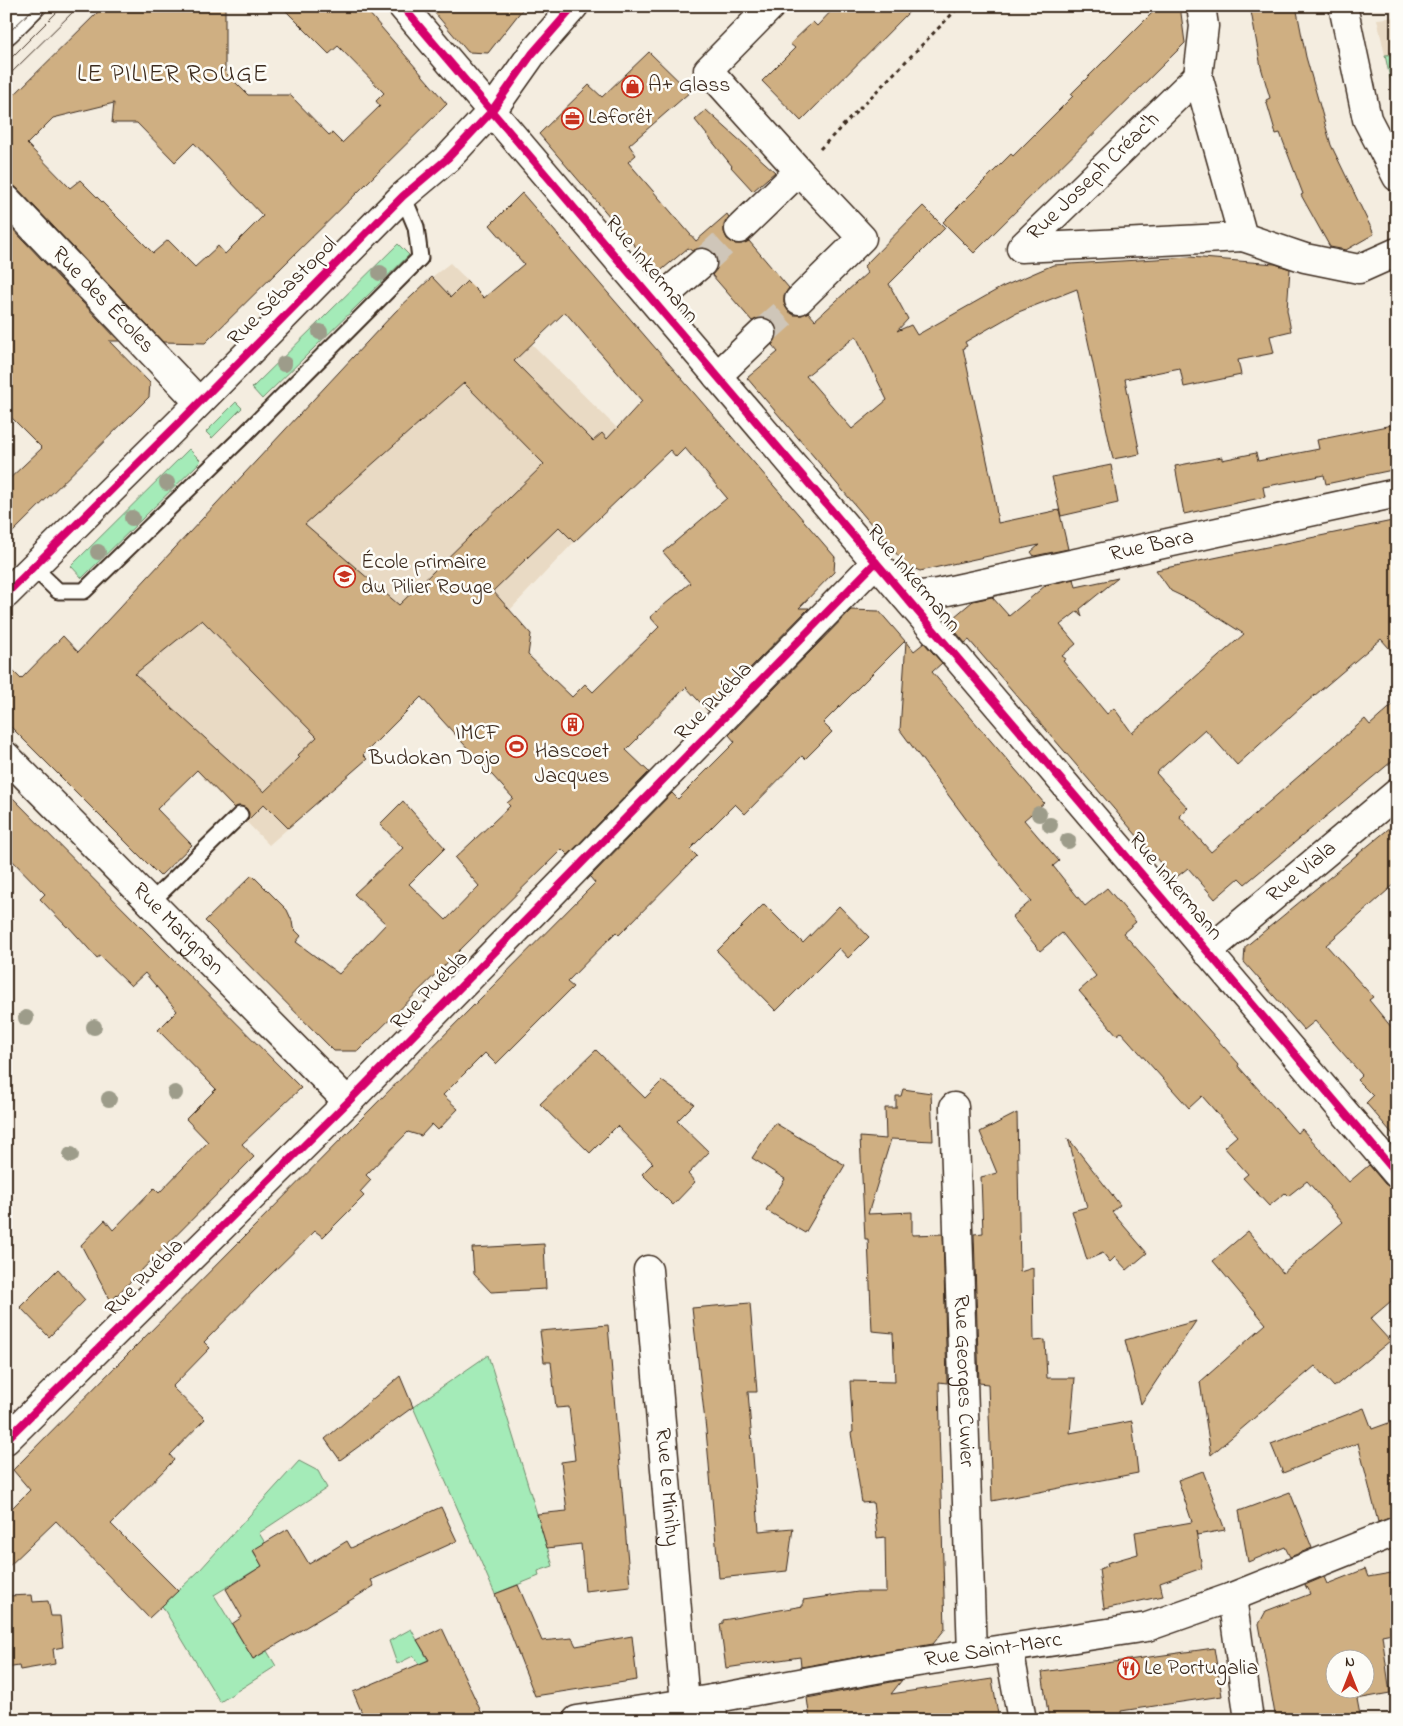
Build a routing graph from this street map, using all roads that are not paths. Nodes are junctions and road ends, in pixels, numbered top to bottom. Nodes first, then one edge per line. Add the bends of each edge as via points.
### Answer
1 (30, 6) edge
2 (402, 6) edge
3 (574, 6) edge
4 (771, 6) edge
5 (1201, 6) edge
6 (1342, 6) edge
7 (6, 30) edge
8 (1198, 76) junction
9 (491, 112) junction
10 (799, 171) junction
11 (1397, 177) edge
12 (403, 196) junction
13 (6, 199) edge
14 (739, 229) tunnel mouth
15 (1243, 238) junction
16 (1397, 252) edge
17 (702, 263) tunnel mouth
18 (799, 300) tunnel mouth
19 (656, 303) junction
20 (762, 333) tunnel mouth
21 (717, 376) junction
22 (199, 402) junction
23 (1397, 494) edge
24 (876, 562) junction
25 (33, 567) junction
26 (6, 594) edge
27 (906, 597) junction
28 (6, 756) edge
29 (1397, 793) edge
30 (240, 815) dead end
31 (151, 902) junction
32 (1207, 952) junction
33 (348, 1102) junction
34 (954, 1107) dead end
35 (1397, 1174) edge
36 (648, 1270) dead end
37 (6, 1440) edge
38 (1397, 1531) edge
39 (1232, 1597) junction
40 (1009, 1649) junction
41 (972, 1654) junction
42 (685, 1703) junction
43 (712, 1709) edge
44 (576, 1720) edge
45 (1022, 1720) edge
46 (1249, 1720) edge

1 - 7 street
2 - 9 street, Rue Inkermann
3 - 9 street, Rue Sébastopol via 532,54
4 - 10 street via 708,70
5 - 8 street via 1204,26
6 - 11 street via 1367,119
8 - 15 street
8 - 15 street, Rue Joseph Créac'h via 1021,248
9 - 12 street, Rue Sébastopol via 448,158
9 - 19 street, Rue Inkermann
10 - 14 street
10 - 18 street via 862,238
12 - 22 street, Rue Sébastopol
12 - 25 lane via 416,227 420,258 268,411 84,591 58,591
13 - 22 street, Rue des Écoles
15 - 16 street, Rue Joseph Créac'h via 1305,258 1359,270
17 - 19 street
19 - 21 street, Rue Inkermann
20 - 21 street
21 - 24 street, Rue Inkermann
22 - 25 street, Rue Sébastopol
23 - 27 street, Rue Bara via 938,593
24 - 27 street, Rue Inkermann
24 - 33 street, Rue Puébla
25 - 26 street, Rue Sébastopol
27 - 32 street, Rue Inkermann
28 - 31 street, Rue Marignan
29 - 32 street, Rue Viala
30 - 31 lane
31 - 33 street, Rue Marignan
32 - 35 street, Rue Inkermann
33 - 37 street, Rue Puébla
34 - 41 street, Rue Georges Cuvier
36 - 42 street, Rue Le Minihy
38 - 39 street, Rue Saint-Marc
39 - 40 street, Rue Saint-Marc via 1148,1627
39 - 46 street
40 - 41 street, Rue Saint-Marc
40 - 45 street
41 - 43 street, Rue Saint-Marc via 892,1666
42 - 43 street, Rue Saint-Marc
42 - 44 street, Rue Saint-Marc

